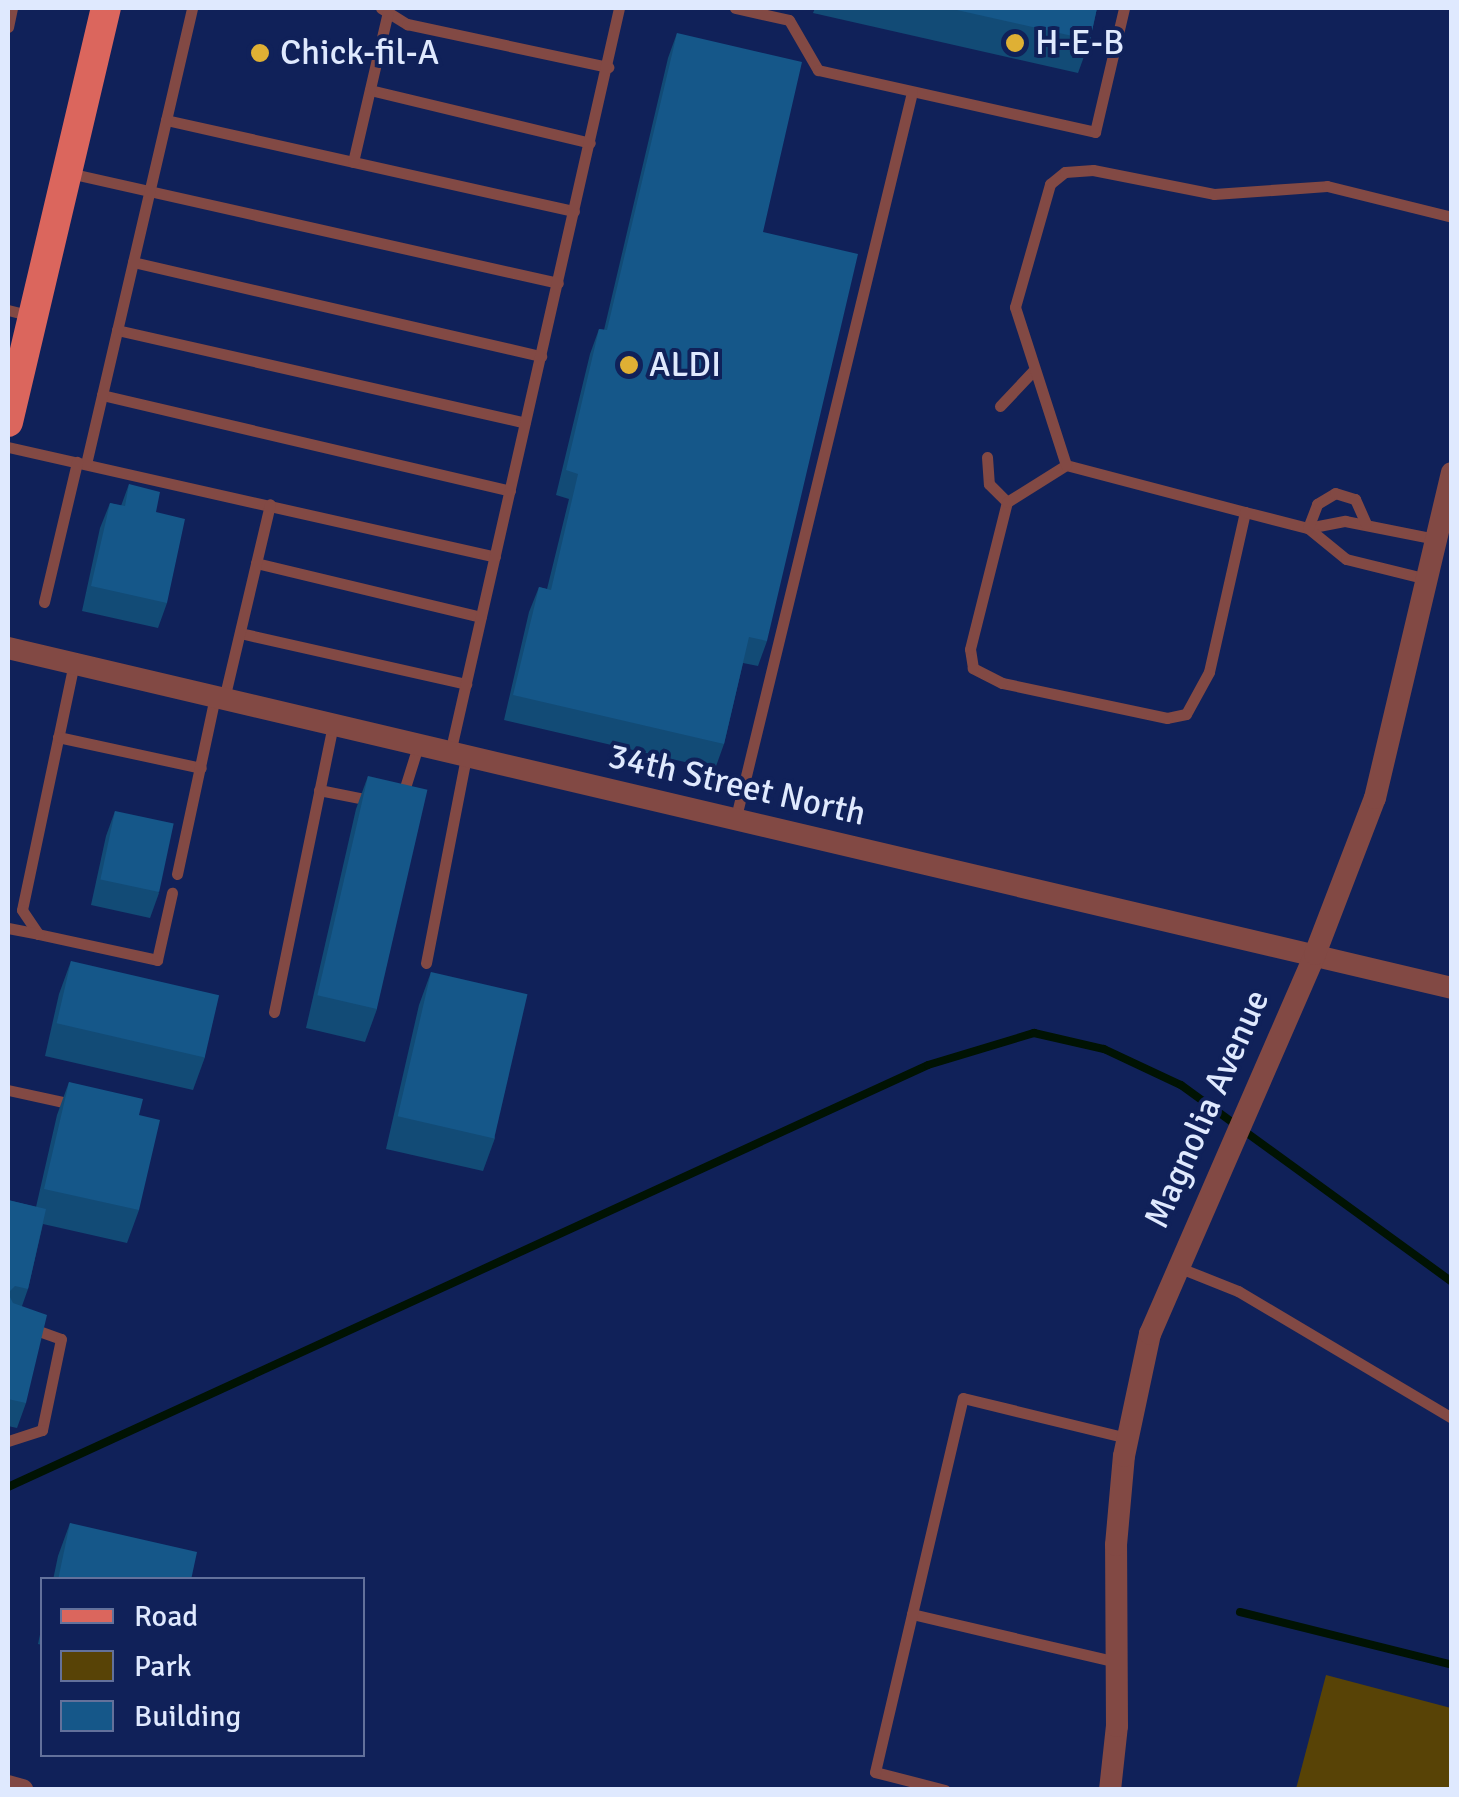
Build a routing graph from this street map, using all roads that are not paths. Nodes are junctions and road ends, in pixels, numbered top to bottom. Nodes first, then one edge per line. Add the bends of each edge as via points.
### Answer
1 (12, 8) edge
2 (106, 8) edge
3 (192, 8) edge
4 (618, 8) edge
5 (734, 8) edge
6 (1124, 8) edge
7 (385, 10) edge
8 (791, 14) edge
9 (8, 27) edge
10 (608, 67) junction
11 (370, 90) junction
12 (912, 92) junction
13 (166, 120) junction
14 (590, 143) junction
15 (353, 162) junction
16 (67, 172) junction
17 (150, 191) junction
18 (574, 211) junction
19 (1452, 217) edge
20 (133, 262) junction
21 (558, 282) junction
22 (20, 313) edge
23 (118, 330) junction
24 (541, 356) junction
25 (1032, 372) junction
26 (102, 395) junction
27 (1000, 406) dead end
28 (8, 422) edge
29 (526, 423) junction
30 (8, 447) edge
31 (987, 457) dead end
32 (82, 463) junction
33 (1066, 465) junction
34 (1452, 472) edge
35 (510, 491) junction
36 (1007, 502) junction
37 (270, 504) junction
38 (1245, 512) junction
39 (1366, 524) junction
40 (1308, 528) junction
41 (1436, 539) junction
42 (495, 557) junction
43 (256, 563) junction
44 (1427, 579) junction
45 (44, 602) dead end
46 (481, 616) junction
47 (240, 633) junction
48 (8, 648) edge
49 (74, 663) junction
50 (466, 684) junction
51 (220, 698) junction
52 (332, 725) junction
53 (58, 737) junction
54 (418, 746) junction
55 (458, 755) junction
56 (201, 768) junction
57 (319, 790) junction
58 (734, 821) junction
59 (177, 874) dead end
60 (172, 892) dead end
61 (8, 928) edge
62 (38, 934) junction
63 (1315, 954) junction
64 (426, 963) dead end
65 (1452, 988) edge
66 (274, 1012) dead end
67 (8, 1090) edge
68 (85, 1106) edge
69 (1174, 1266) junction
70 (8, 1320) edge
71 (1452, 1418) edge
72 (1127, 1438) junction
73 (8, 1441) edge
74 (912, 1614) junction
75 (1116, 1662) junction
76 (8, 1786) edge
77 (22, 1790) edge
78 (946, 1790) edge
79 (1110, 1790) edge

1 - 9 lane
2 - 16 main road
3 - 13 lane
4 - 10 lane
5 - 8 lane
6 - 12 lane via 1095,132
7 - 10 lane via 407,24
7 - 11 lane
8 - 12 lane via 818,70
10 - 14 lane
11 - 14 lane
11 - 15 lane
12 - 58 lane
13 - 15 lane
13 - 17 lane
14 - 18 lane
15 - 18 lane
16 - 17 lane
16 - 22 main road
17 - 20 lane
17 - 21 lane
18 - 21 lane
19 - 25 lane via 1326,186 1214,194 1093,170 1065,172 1050,184 1015,308
20 - 23 lane
20 - 24 lane
21 - 24 lane
22 - 28 main road
23 - 26 lane
23 - 29 lane
24 - 29 lane
25 - 27 lane
25 - 33 lane
26 - 32 lane
26 - 35 lane
29 - 35 lane
30 - 32 lane
31 - 36 lane via 989,484
32 - 37 lane
32 - 45 lane
33 - 36 lane
33 - 38 lane
34 - 41 street, Magnolia Avenue
35 - 42 lane
36 - 38 lane via 970,649 972,668 1002,683 1167,718 1186,714 1209,672
37 - 42 lane
37 - 43 lane
38 - 40 lane
39 - 40 lane
39 - 40 lane via 1355,499 1335,493 1317,504
39 - 41 lane
40 - 44 lane via 1346,558
41 - 44 street, Magnolia Avenue
42 - 46 lane
43 - 46 lane
43 - 47 lane
44 - 63 street, Magnolia Avenue via 1375,798
46 - 50 lane
47 - 50 lane
47 - 51 lane
48 - 49 street, 34th Street North
49 - 51 street, 34th Street North
49 - 53 lane
50 - 55 lane
51 - 52 street, 34th Street North
51 - 56 lane
52 - 54 street, 34th Street North
52 - 57 lane
53 - 56 lane
53 - 62 lane via 22,910
54 - 55 street, 34th Street North
54 - 57 lane via 406,796
55 - 58 street, 34th Street North
55 - 64 lane
56 - 59 lane
57 - 66 lane
58 - 63 street, 34th Street North
60 - 62 lane via 157,960
61 - 62 lane
63 - 65 street, 34th Street North
63 - 69 street, Magnolia Avenue
67 - 68 lane
69 - 71 lane via 1238,1291
69 - 72 street, Magnolia Avenue via 1150,1334
70 - 73 lane via 62,1339 42,1430
72 - 74 lane via 963,1398
72 - 75 street, Magnolia Avenue via 1116,1545
74 - 75 lane
74 - 78 lane via 875,1772
75 - 79 street, Magnolia Avenue
76 - 77 street

